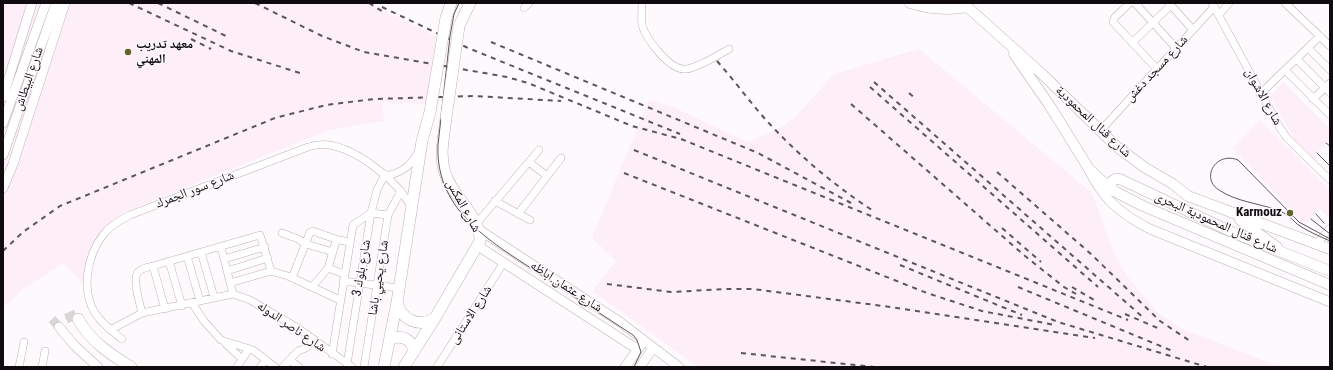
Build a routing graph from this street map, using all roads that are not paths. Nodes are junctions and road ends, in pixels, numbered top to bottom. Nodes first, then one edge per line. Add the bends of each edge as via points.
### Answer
1 (32, 3) edge
2 (46, 3) edge
3 (56, 3) edge
4 (65, 3) edge
5 (451, 3) edge
6 (470, 3) edge
7 (642, 3) edge
8 (910, 3) edge
9 (1130, 3) edge
10 (1135, 3) edge
11 (1229, 3) edge
12 (1285, 3) edge
13 (1170, 4) edge
14 (965, 5) edge
15 (1213, 5) edge
16 (1219, 15) junction
17 (1152, 23) junction
18 (1193, 30) junction
19 (1320, 36) junction
20 (1132, 43) junction
21 (1008, 44) junction
22 (1329, 44) edge
23 (1176, 48) junction
24 (1308, 48) junction
25 (729, 49) dead end
26 (1297, 59) junction
27 (1157, 69) junction
28 (1285, 70) junction
29 (1330, 70) edge
30 (1328, 88) edge
31 (1260, 94) junction
32 (3, 97) edge
33 (1314, 99) junction
34 (1330, 115) edge
35 (3, 123) edge
36 (1100, 131) junction
37 (422, 141) junction
38 (539, 150) dead end
39 (3, 155) edge
40 (561, 158) dead end
41 (529, 162) junction
42 (1089, 169) junction
43 (386, 175) junction
44 (547, 176) junction
45 (1328, 176) edge
46 (3, 188) edge
47 (1112, 190) junction
48 (401, 191) junction
49 (496, 201) junction
50 (411, 207) junction
51 (371, 213) junction
52 (1231, 213) junction
53 (518, 214) junction
54 (388, 215) junction
55 (530, 220) dead end
56 (477, 226) junction
57 (1330, 228) edge
58 (282, 233) dead end
59 (338, 240) junction
60 (350, 242) junction
61 (306, 244) junction
62 (1317, 244) junction
63 (478, 246) junction
64 (221, 247) junction
65 (265, 247) junction
66 (1330, 249) edge
67 (202, 252) junction
68 (333, 252) junction
69 (187, 256) junction
70 (1290, 256) junction
71 (268, 258) junction
72 (224, 259) junction
73 (169, 261) junction
74 (504, 262) junction
75 (153, 266) junction
76 (328, 268) junction
77 (227, 271) junction
78 (271, 271) junction
79 (1330, 271) edge
80 (344, 277) junction
81 (292, 278) junction
82 (230, 283) junction
83 (358, 283) junction
84 (1330, 285) edge
85 (378, 286) junction
86 (312, 287) junction
87 (398, 288) junction
88 (233, 294) junction
89 (214, 297) junction
90 (340, 300) junction
91 (196, 302) junction
92 (397, 302) junction
93 (1330, 302) edge
94 (182, 306) junction
95 (165, 309) junction
96 (142, 312) junction
97 (435, 318) junction
98 (76, 320) tunnel mouth
99 (59, 327) tunnel mouth
100 (110, 330) junction
101 (122, 339) dead end
102 (390, 339) junction
103 (314, 340) junction
104 (644, 341) junction
105 (24, 342) dead end
106 (225, 342) junction
107 (653, 348) junction
108 (249, 349) junction
109 (414, 349) junction
110 (637, 349) junction
111 (45, 351) dead end
112 (332, 354) junction
113 (112, 358) junction
114 (242, 359) junction
115 (266, 360) junction
116 (290, 360) junction
117 (346, 365) edge
118 (96, 366) edge
119 (19, 367) edge
120 (42, 367) edge
121 (119, 367) edge
122 (131, 367) edge
123 (237, 367) edge
124 (260, 367) edge
125 (275, 367) edge
126 (283, 367) edge
127 (299, 367) edge
128 (364, 367) edge
129 (384, 367) edge
130 (404, 367) edge
131 (437, 367) edge
132 (625, 367) edge
133 (640, 367) edge
134 (678, 367) edge

1 - 32 street
2 - 35 street, شارع البيطاش
3 - 39 street, شارع البيطاش
4 - 46 street
5 - 37 main road, bridge
6 - 56 main road, شارع المكس, bridge via 459,26 442,157 445,174 453,190
7 - 25 street via 644,29 672,66 690,68
8 - 14 main road via 941,9
9 - 20 street via 1112,20
10 - 17 street
11 - 16 street
12 - 19 street
13 - 17 street
13 - 18 street
14 - 21 main road, شارع قنال المحمودية
15 - 16 street, شارع الاشوان
15 - 18 street, شارع مسجد دغش
16 - 31 street, شارع الاشوان
17 - 20 street
17 - 23 street
18 - 23 street, شارع مسجد دغش
19 - 22 street
19 - 24 street
20 - 27 street
21 - 36 main road, شارع قنال المحمودية
21 - 42 main road, شارع قنال المحمودية البحرى
23 - 27 street, شارع مسجد دغش
24 - 26 street
24 - 29 street
26 - 28 street
26 - 30 street
27 - 36 street, شارع مسجد دغش
28 - 31 street
28 - 33 street
30 - 33 street
31 - 45 street, شارع الاشوان via 1287,138
33 - 34 street
36 - 52 main road, شارع قنال المحمودية via 1130,157 1185,194
37 - 43 street via 409,166 402,171
37 - 50 main road
38 - 41 street
40 - 44 street
41 - 44 street
41 - 49 street
42 - 47 main road, شارع قنال المحمودية البحرى
42 - 93 street via 1098,187 1110,202 1132,220
43 - 48 street, شارع سور الجمرك
43 - 51 street, شارع بلوك 3
43 - 100 street, شارع سور الجمرك via 342,149 330,145 316,145 120,220 111,226 98,242 87,279 92,307
44 - 53 street
47 - 70 main road, شارع قنال المحمودية البحرى via 1112,180 1120,179 1179,208
47 - 84 main road, شارع قنال المحمودية البحرى via 1143,206
48 - 50 street, شارع سور الجمرك
48 - 54 street, شارع يحيي باشا
49 - 53 street
49 - 56 street
50 - 87 main road
51 - 54 street
51 - 60 street via 353,224
51 - 83 street, شارع بلوك 3
52 - 62 main road, شارع قنال المحمودية
52 - 70 main road
53 - 55 street
54 - 85 street, شارع يحيي باشا
56 - 63 main road, شارع المكس via 480,238
56 - 104 street, شارع عثمان اباظه via 620,322
57 - 62 street
58 - 61 street via 298,238
59 - 60 street
59 - 61 street via 311,232
59 - 68 street
60 - 80 street
61 - 68 street
61 - 81 street
62 - 66 main road, شارع قنال المحمودية
63 - 74 street, شارع عثمان اباظه
63 - 97 main road, شارع المكس
64 - 65 street via 259,235 262,236
64 - 67 street
64 - 72 street
65 - 71 street
65 - 72 street
67 - 69 street
67 - 89 street
68 - 76 street
69 - 73 street
69 - 91 street
70 - 79 main road, شارع قنال المحمودية البحرى
71 - 77 street
71 - 78 street
72 - 77 street
73 - 75 street
73 - 94 street
74 - 110 street, شارع عثمان اباظه
74 - 131 street, شارع الاستانى
75 - 95 street
75 - 96 street via 141,270 136,275
76 - 80 street
76 - 86 street
77 - 82 street
78 - 81 street
78 - 82 street
80 - 83 street
80 - 90 street
81 - 86 street
82 - 88 street
83 - 85 street
83 - 117 street, شارع بلوك 3
85 - 87 street
85 - 128 street, شارع يحيي باشا
86 - 90 street
87 - 92 main road
88 - 89 street
88 - 103 street, شارع ناصر الدوله via 250,300
89 - 91 street
90 - 112 street
91 - 94 street
91 - 106 street via 212,331
92 - 97 main road via 403,315 414,322 427,322
92 - 102 main road
94 - 95 street
95 - 96 street
96 - 100 street
97 - 109 main road, شارع المكس
98 - 113 main road via 90,344
99 - 118 street
100 - 101 street, شارع سور الجمرك
102 - 109 main road via 404,338
102 - 129 main road
103 - 112 street, شارع ناصر الدوله
103 - 116 street
104 - 107 street, شارع عثمان اباظه
104 - 110 street
105 - 119 street
106 - 108 street
106 - 114 street
107 - 133 street
107 - 134 street, شارع عثمان اباظه
108 - 114 street
108 - 115 street
109 - 130 main road, شارع المكس
110 - 132 street
111 - 120 street
112 - 117 street, شارع ناصر الدوله
113 - 121 main road
113 - 122 main road
114 - 123 street
115 - 124 street
115 - 125 street
116 - 126 street
116 - 127 street

